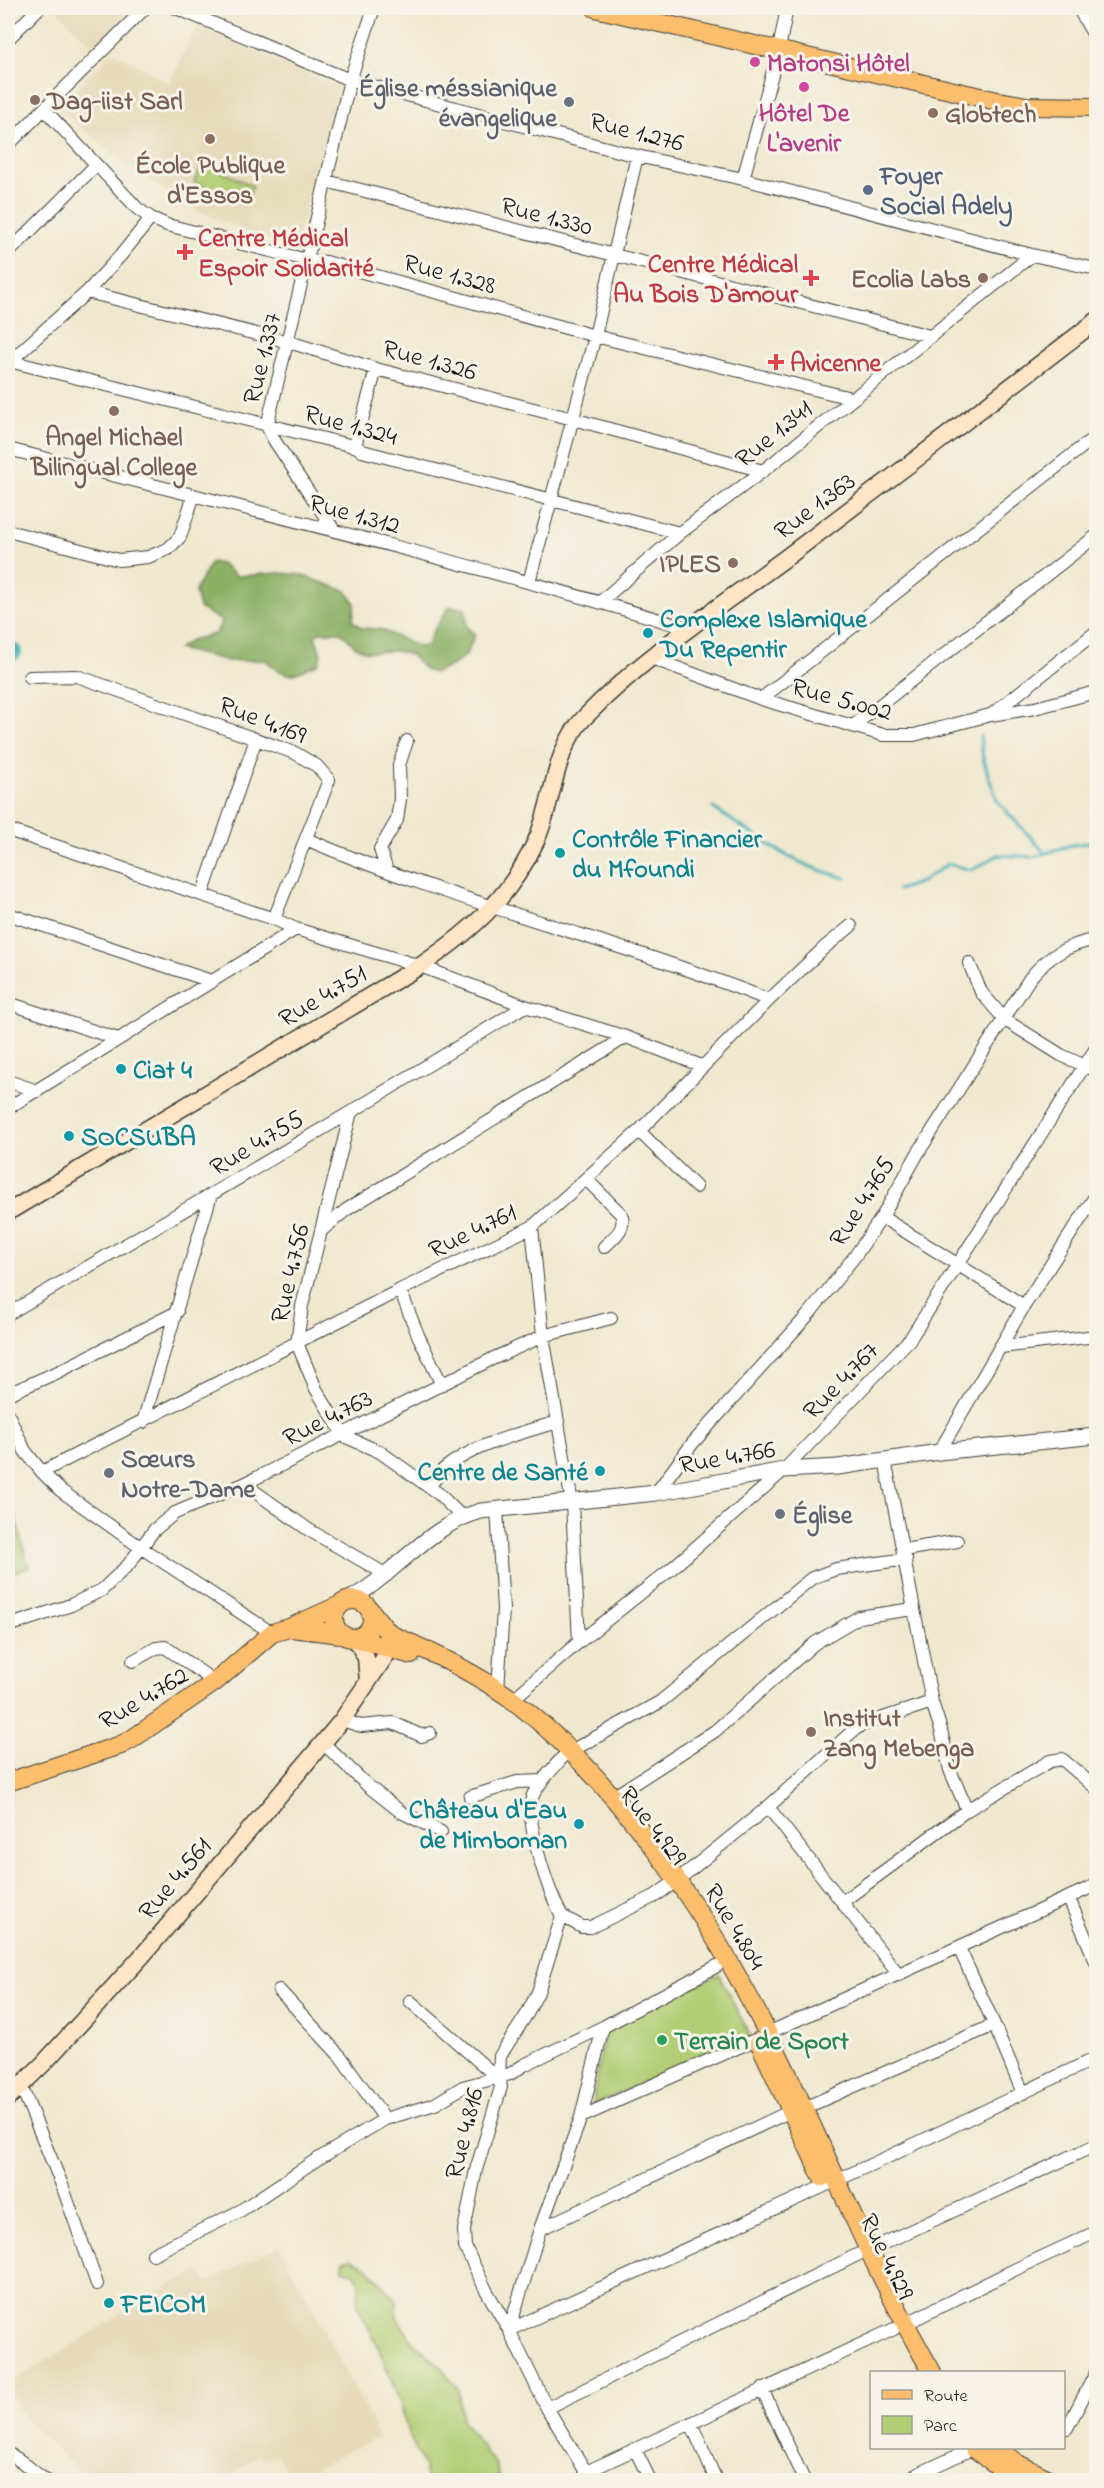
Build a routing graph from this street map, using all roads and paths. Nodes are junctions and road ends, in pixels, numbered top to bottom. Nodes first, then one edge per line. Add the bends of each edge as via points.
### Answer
1 (39, 8) edge
2 (145, 8) edge
3 (176, 8) edge
4 (374, 8) edge
5 (595, 8) edge
6 (787, 8) edge
7 (1080, 8) edge
8 (1096, 36) edge
9 (8, 39) edge
10 (779, 49) junction
11 (350, 81) junction
12 (1096, 107) edge
13 (44, 109) junction
14 (8, 145) edge
15 (637, 156) junction
16 (96, 165) junction
17 (743, 179) junction
18 (327, 181) junction
19 (151, 218) junction
20 (8, 253) edge
21 (615, 255) junction
22 (1032, 255) junction
23 (307, 260) junction
24 (1096, 269) edge
25 (87, 292) junction
26 (1096, 321) edge
27 (595, 336) junction
28 (930, 336) junction
29 (289, 342) junction
30 (8, 362) edge
31 (376, 369) junction
32 (851, 398) junction
33 (573, 419) junction
34 (267, 426) junction
35 (1096, 436) edge
36 (357, 447) junction
37 (8, 449) edge
38 (763, 471) junction
39 (194, 495) junction
40 (551, 500) junction
41 (334, 530) junction
42 (8, 531) edge
43 (680, 533) junction
44 (1096, 536) edge
45 (529, 582) junction
46 (600, 602) junction
47 (690, 629) junction
48 (1096, 633) edge
49 (651, 657) junction
50 (30, 677) dead end
51 (1096, 692) edge
52 (761, 699) junction
53 (990, 715) junction
54 (853, 726) junction
55 (569, 737) joint
56 (256, 739) junction
57 (407, 741) dead end
58 (8, 830) edge
59 (306, 839) junction
60 (387, 871) junction
61 (202, 895) junction
62 (493, 908) junction
63 (8, 914) edge
64 (274, 919) junction
65 (851, 926) dead end
66 (296, 929) junction
67 (1096, 939) edge
68 (969, 963) dead end
69 (420, 966) junction
70 (211, 981) junction
71 (769, 1000) junction
72 (8, 1002) edge
73 (525, 1006) junction
74 (1005, 1020) junction
75 (626, 1036) junction
76 (118, 1039) junction
77 (1096, 1048) edge
78 (702, 1066) junction
79 (1092, 1068) edge
80 (8, 1081) edge
81 (37, 1091) junction
82 (8, 1108) edge
83 (351, 1112) junction
84 (639, 1131) junction
85 (586, 1179) junction
86 (696, 1187) dead end
87 (211, 1195) junction
88 (1096, 1195) edge
89 (8, 1212) edge
90 (882, 1217) junction
91 (532, 1227) junction
92 (321, 1231) junction
93 (604, 1247) dead end
94 (959, 1265) junction
95 (399, 1290) junction
96 (1024, 1306) junction
97 (177, 1312) junction
98 (8, 1314) edge
99 (611, 1318) dead end
100 (543, 1336) junction
101 (1096, 1336) edge
102 (297, 1343) junction
103 (1000, 1347) junction
104 (441, 1383) junction
105 (8, 1394) edge
106 (8, 1414) edge
107 (143, 1422) junction
108 (557, 1422) junction
109 (344, 1436) junction
110 (1096, 1437) edge
111 (939, 1452) junction
112 (885, 1460) junction
113 (784, 1470) junction
114 (42, 1472) junction
115 (244, 1484) junction
116 (429, 1487) junction
117 (656, 1493) junction
118 (572, 1503) junction
119 (497, 1509) junction
120 (462, 1516) junction
121 (957, 1541) dead end
122 (140, 1547) junction
123 (905, 1555) junction
124 (387, 1575) junction
125 (343, 1603) junction
126 (913, 1609) junction
127 (370, 1610) junction
128 (8, 1626) edge
129 (280, 1630) junction
130 (348, 1636) junction
131 (579, 1642) junction
132 (391, 1648) junction
133 (133, 1661) dead end
134 (215, 1682) junction
135 (368, 1682) junction
136 (505, 1695) junction
137 (932, 1702) junction
138 (342, 1720) junction
139 (430, 1733) dead end
140 (323, 1743) junction
141 (567, 1755) junction
142 (543, 1781) junction
143 (8, 1782) edge
144 (1096, 1788) edge
145 (470, 1797) dead end
146 (613, 1797) junction
147 (768, 1807) junction
148 (967, 1810) junction
149 (441, 1832) dead end
150 (674, 1883) junction
151 (1096, 1885) edge
152 (1069, 1899) junction
153 (842, 1902) junction
154 (562, 1916) junction
155 (959, 1948) junction
156 (1096, 1962) edge
157 (717, 1966) junction
158 (899, 1974) junction
159 (279, 1990) dead end
160 (410, 2001) dead end
161 (994, 2025) junction
162 (603, 2027) junction
163 (763, 2036) junction
164 (1096, 2058) edge
165 (499, 2079) junction
166 (21, 2085) junction
167 (1023, 2093) junction
168 (8, 2098) edge
169 (797, 2110) junction
170 (581, 2117) junction
171 (385, 2119) junction
172 (1096, 2145) edge
173 (831, 2182) junction
174 (540, 2229) junction
175 (1096, 2232) edge
176 (864, 2252) junction
177 (153, 2254) dead end
178 (97, 2284) dead end
179 (900, 2327) junction
180 (509, 2330) junction
181 (917, 2371) edge
182 (931, 2371) edge
183 (1096, 2373) edge
184 (762, 2389) junction
185 (547, 2408) junction
186 (691, 2423) junction
187 (1067, 2428) dead end
188 (635, 2449) junction
189 (972, 2449) edge
190 (975, 2449) edge
191 (997, 2449) edge
192 (8, 2454) edge
193 (589, 2476) edge
194 (46, 2481) edge
195 (650, 2481) edge
196 (716, 2481) edge
197 (804, 2481) edge
198 (905, 2481) edge
199 (1022, 2481) edge
200 (1051, 2481) edge

1 - 9 street
2 - 13 street
3 - 11 street, Rue 1.276
4 - 11 street, Rue 1.337
5 - 10 main road
6 - 10 street
7 - 8 street
10 - 12 main road via 993,100 1028,106
10 - 17 street
11 - 15 street, Rue 1.276
11 - 18 street, Rue 1.337
13 - 14 street
13 - 16 street, Rue 1.328
15 - 17 street, Rue 1.276
15 - 21 street
16 - 19 street, Rue 1.328
16 - 20 street
17 - 22 street, Rue 1.276
18 - 21 street, Rue 1.330
18 - 23 street, Rue 1.337
19 - 23 street, Rue 1.328
19 - 25 street
21 - 27 street
21 - 28 street, Rue 1.330
22 - 24 street, Rue 1.276
22 - 28 street, Rue 1.341
23 - 27 street, Rue 1.328
23 - 29 street, Rue 1.337
25 - 29 street, Rue 1.326
25 - 30 street
26 - 47 main road, Rue 1.363
27 - 32 street, Rue 1.328
27 - 33 street
28 - 32 street, Rue 1.341
29 - 31 street, Rue 1.326
29 - 34 street, Rue 1.337
30 - 34 street, Rue 1.324
31 - 33 street, Rue 1.326
31 - 36 street
32 - 38 street, Rue 1.341
33 - 38 street, Rue 1.326
33 - 40 street
34 - 36 street, Rue 1.324
34 - 41 street, Rue 1.337
35 - 52 street
36 - 40 street, Rue 1.324
37 - 39 street, Rue 1.312
38 - 43 street, Rue 1.341
39 - 41 street, Rue 1.312
39 - 42 street via 180,537 168,549 148,557 119,560
40 - 43 street, Rue 1.324
40 - 45 street
41 - 45 street, Rue 1.312
43 - 46 street, Rue 1.341
44 - 54 street
45 - 46 street, Rue 1.312
46 - 47 street, Rue 1.312
47 - 49 main road, Rue 1.363
48 - 53 street
49 - 52 street, Rue 5.002
49 - 55 main road, Rue 1.363 via 586,716
50 - 56 street, Rue 4.169 via 77,675
51 - 53 street, Rue 5.002
52 - 54 street, Rue 5.002
53 - 54 street, Rue 5.002 via 914,735 883,735
55 - 62 main road, Rue 4.751 via 536,841
56 - 59 street, Rue 4.169 via 295,753 317,766 329,780
56 - 61 street
57 - 60 street via 399,765 397,820 380,849
58 - 61 street
59 - 60 street
59 - 64 street, Rue 4.169
60 - 62 street
61 - 64 street
62 - 69 main road, Rue 4.751
62 - 71 street
63 - 70 street
64 - 66 street
65 - 71 street, Rue 4.761
66 - 69 street
66 - 70 street
67 - 74 street, Rue 4.765 via 1064,949 1041,964 1022,987
68 - 74 street via 981,992
69 - 73 street
69 - 89 main road, Rue 4.751
70 - 76 street
71 - 78 street, Rue 4.761
72 - 76 street
73 - 75 street
73 - 83 street, Rue 4.755
74 - 79 street via 1060,1055
74 - 90 street, Rue 4.765 via 918,1153
75 - 78 street
75 - 92 street via 346,1209
76 - 81 street
77 - 79 street, Rue 4.767
78 - 84 street, Rue 4.761
79 - 94 street, Rue 4.767
80 - 81 street
81 - 82 street
83 - 87 street, Rue 4.755
83 - 92 street, Rue 4.756
84 - 85 street, Rue 4.761
84 - 86 street
85 - 91 street, Rue 4.761
85 - 93 street via 624,1221
87 - 97 street
87 - 98 street, Rue 4.755
88 - 96 street
90 - 94 street
90 - 117 street, Rue 4.765 via 809,1314 692,1444
91 - 95 street, Rue 4.761
91 - 100 street
92 - 102 street, Rue 4.756
94 - 96 street
94 - 113 street, Rue 4.767 via 910,1339
95 - 102 street, Rue 4.761
95 - 104 street
96 - 103 street
97 - 105 street
97 - 107 street
99 - 100 street, Rue 4.763
100 - 104 street, Rue 4.763
100 - 108 street
101 - 103 street
102 - 107 street, Rue 4.761
102 - 109 street, Rue 4.756 via 316,1389
103 - 111 street
104 - 109 street, Rue 4.763
106 - 114 street via 25,1451
107 - 114 street, Rue 4.761
108 - 116 street via 492,1443 461,1458 442,1471
108 - 118 street
109 - 115 street, Rue 4.763
109 - 116 street via 380,1452
110 - 111 street, Rue 4.766
111 - 112 street, Rue 4.766
112 - 113 street, Rue 4.766
112 - 123 street
113 - 117 street, Rue 4.766
113 - 131 street, Rue 4.767 via 670,1570
114 - 122 street via 60,1490
115 - 122 street, Rue 4.763 via 175,1513
115 - 124 street via 309,1530
116 - 120 street
117 - 118 street, Rue 4.766
118 - 119 street, Rue 4.766
118 - 131 street
119 - 120 street, Rue 4.766
119 - 136 street
120 - 124 street, Rue 4.766 via 426,1538
121 - 123 street
122 - 128 street, Rue 4.763 via 112,1581 92,1595
122 - 129 street
123 - 126 street
123 - 141 street via 812,1578 660,1702
124 - 125 street, Rue 4.766
124 - 127 street, Rue 4.766
125 - 127 main road via 362,1602
125 - 129 main road, Rue 4.762
125 - 130 main road via 334,1620
126 - 137 street
126 - 146 street via 859,1617 814,1643 715,1731
127 - 130 main road via 372,1622 366,1633
127 - 136 main road, Rue 4.804 via 394,1636
129 - 130 main road, Rue 4.929
129 - 134 main road, Rue 4.762
130 - 132 main road, Rue 4.929
130 - 135 main road via 366,1658
131 - 136 street, Rue 4.767
132 - 135 main road, Rue 4.561
132 - 141 main road, Rue 4.929 via 442,1668 497,1701
133 - 134 street via 165,1647
134 - 143 main road, Rue 4.762 via 120,1745
135 - 138 main road, Rue 4.561
136 - 141 main road, Rue 4.804
137 - 147 street via 854,1730
137 - 148 street via 950,1770
138 - 139 street via 361,1726 393,1723 422,1736
138 - 140 main road, Rue 4.561
140 - 149 street via 401,1812
140 - 166 main road, Rue 4.561 via 142,1956
141 - 142 street
141 - 146 main road, Rue 4.804
141 - 150 main road, Rue 4.929
142 - 145 street via 517,1782
142 - 154 street via 534,1794 530,1812 537,1848
144 - 148 street via 1069,1764 1056,1759
146 - 150 main road, Rue 4.804
147 - 150 street
147 - 153 street
148 - 153 street
150 - 154 street via 591,1927 582,1927
150 - 157 main road, Rue 4.929
150 - 163 main road, Rue 4.804 via 734,1971
151 - 152 street
152 - 155 street
152 - 156 street
153 - 158 street
154 - 165 street, Rue 4.816 via 538,1992 500,2056
155 - 158 street
155 - 161 street
157 - 162 street
157 - 163 main road, Rue 4.929
158 - 163 street
159 - 171 street via 341,2057
160 - 165 street
161 - 167 street
161 - 169 street
162 - 165 street
162 - 170 street
163 - 169 main road, Rue 4.804
163 - 170 street
164 - 167 street
165 - 171 street via 463,2087 435,2104
165 - 180 street, Rue 4.816 via 501,2087 476,2170 464,2239 469,2257
166 - 168 main road, Rue 4.561
166 - 178 street
167 - 173 street
169 - 173 main road, Rue 4.804
169 - 174 street
170 - 174 street
171 - 177 street via 240,2211
172 - 176 street
173 - 176 main road, Rue 4.804
173 - 180 street
174 - 180 street
175 - 179 street
176 - 179 main road, Rue 4.804
176 - 185 street
179 - 181 main road, Rue 4.929
179 - 182 main road, Rue 4.804
179 - 184 street
180 - 185 street, Rue 4.816
183 - 187 street
184 - 186 street
184 - 197 street
185 - 193 street, Rue 4.816
186 - 188 street
186 - 196 street
188 - 193 street
188 - 195 street
189 - 198 street
190 - 199 main road
191 - 200 main road
192 - 194 street

